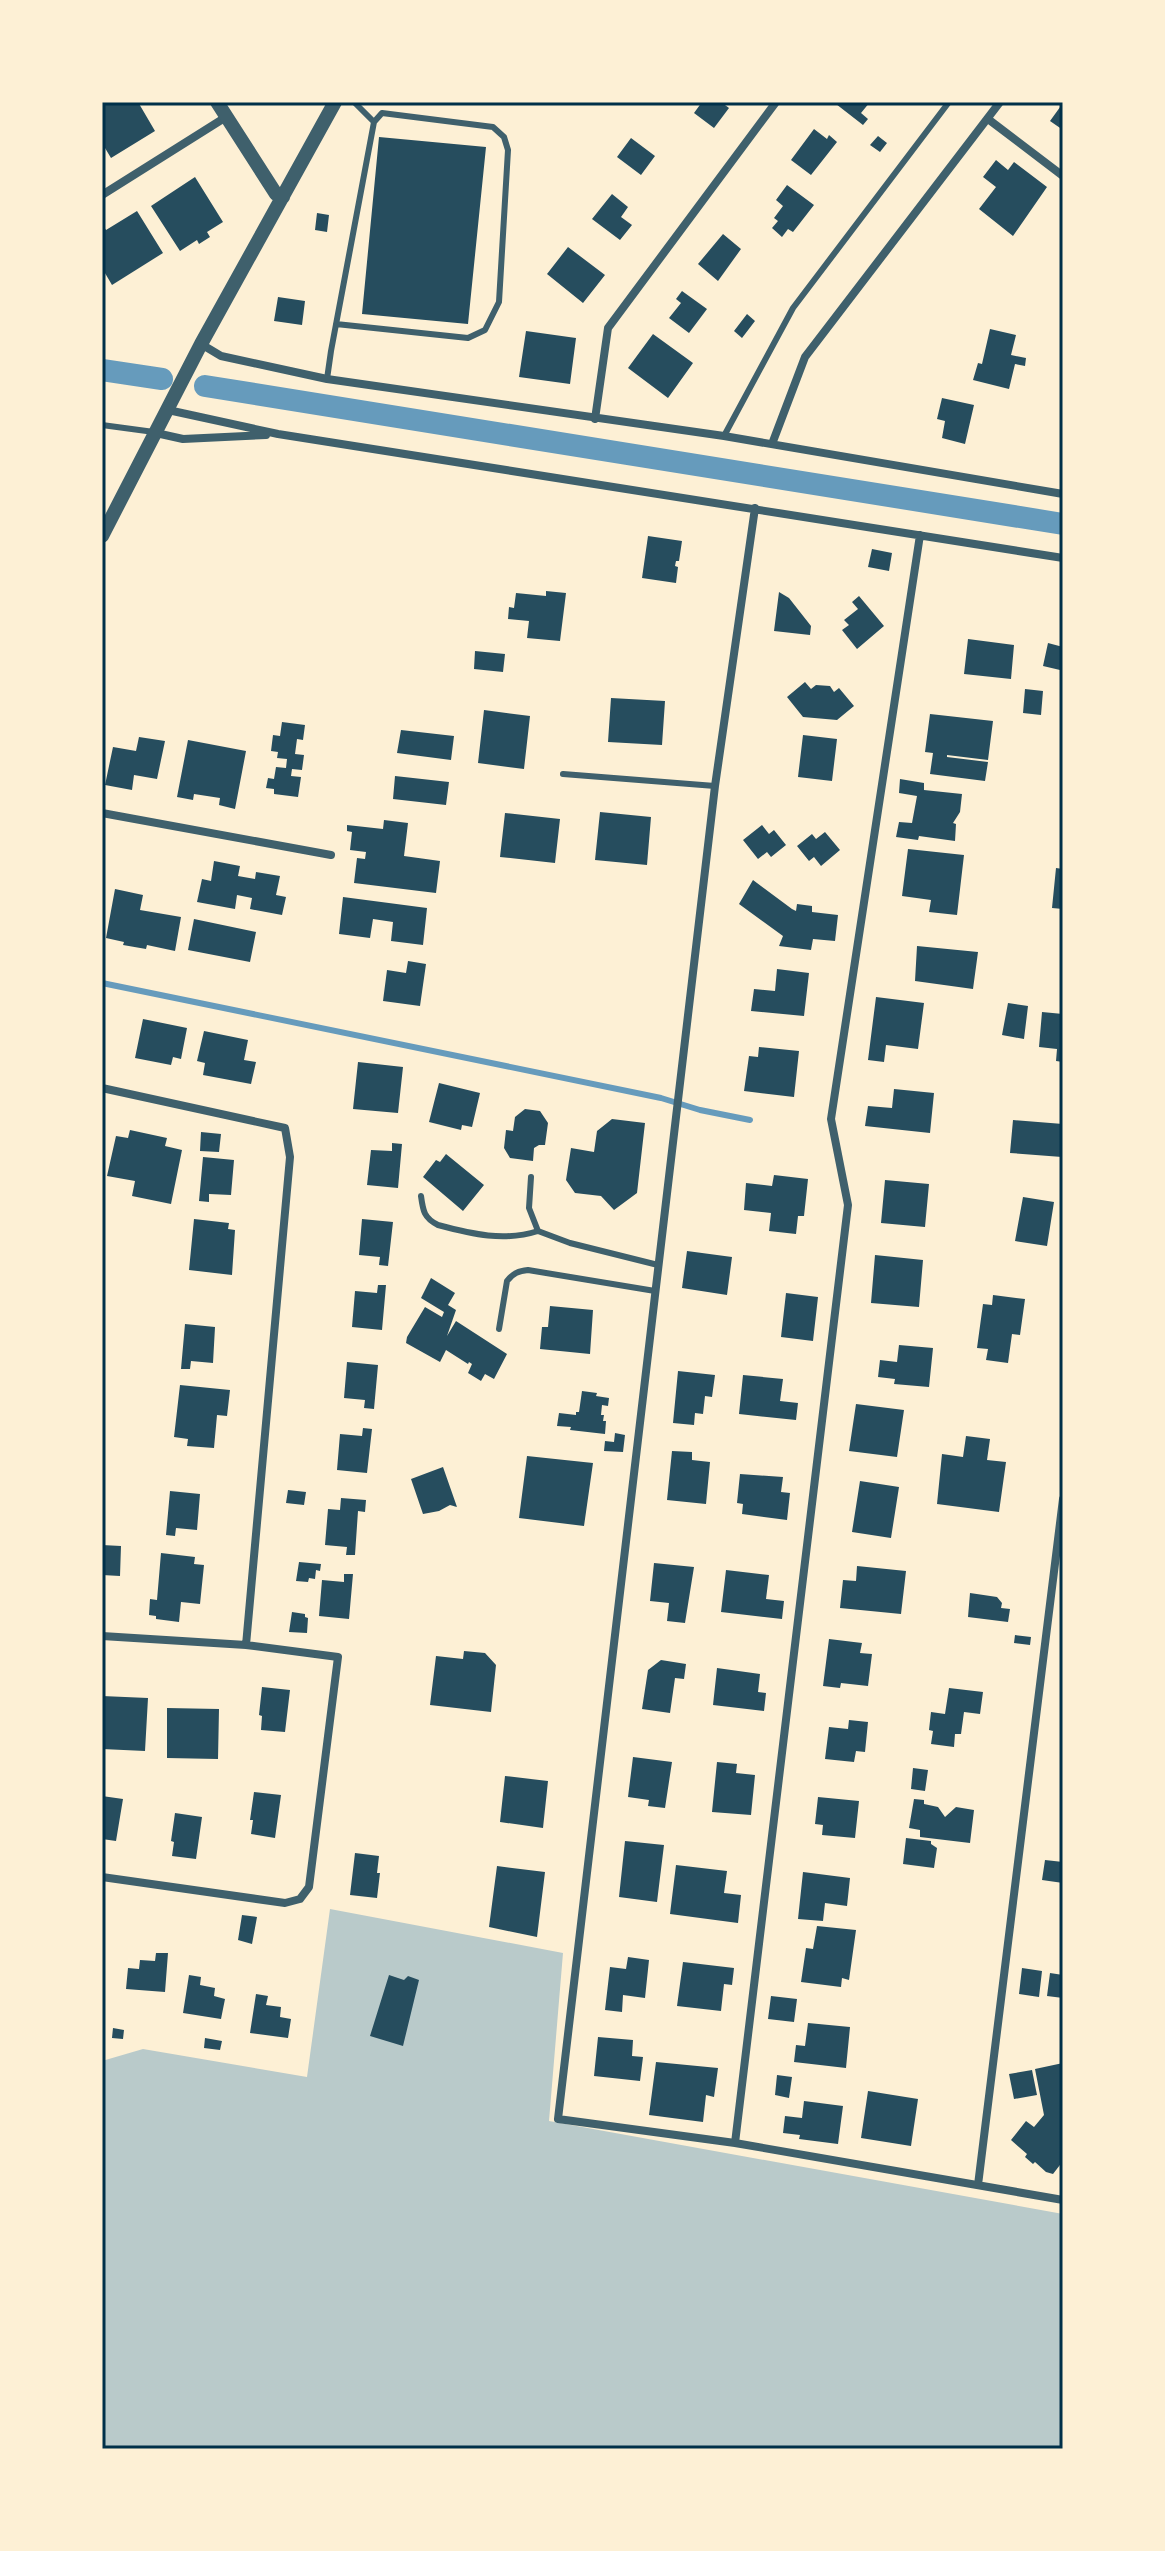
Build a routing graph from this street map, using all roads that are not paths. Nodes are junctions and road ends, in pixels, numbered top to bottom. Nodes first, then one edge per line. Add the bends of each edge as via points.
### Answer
1 (217, 102) edge
2 (335, 102) edge
3 (354, 102) edge
4 (776, 102) edge
5 (949, 102) edge
6 (1000, 102) edge
7 (226, 117) junction
8 (988, 119) junction
9 (374, 122) junction
10 (1063, 176) edge
11 (102, 195) edge
12 (283, 197) junction
13 (336, 324) junction
14 (201, 344) junction
15 (327, 379) junction
16 (168, 410) junction
17 (595, 419) junction
18 (102, 425) edge
19 (156, 433) junction
20 (278, 434) junction
21 (724, 436) junction
22 (772, 444) junction
23 (1063, 494) edge
24 (755, 508) junction
25 (920, 535) junction
26 (102, 536) edge
27 (1063, 558) edge
28 (563, 774) dead end
29 (715, 786) junction
30 (102, 813) edge
31 (331, 855) dead end
32 (102, 1088) edge
33 (531, 1177) dead end
34 (421, 1196) dead end
35 (538, 1231) junction
36 (658, 1265) junction
37 (655, 1291) junction
38 (499, 1329) dead end
39 (1063, 1499) edge
40 (102, 1636) edge
41 (246, 1645) junction
42 (102, 1877) edge
43 (735, 2143) junction
44 (978, 2185) junction
45 (1063, 2200) edge

1 - 7 street
2 - 12 street
3 - 9 lane
4 - 17 street via 608,328
5 - 21 lane via 793,308
6 - 8 street
7 - 11 street
7 - 12 street
8 - 10 street
8 - 22 street via 805,357
9 - 13 lane
9 - 13 lane via 382,113 445,120 493,127 504,137 508,150 499,302 485,330 468,338
12 - 14 street
13 - 15 lane
14 - 15 street via 221,356
14 - 16 street
15 - 17 street
16 - 19 street
16 - 20 street
17 - 21 street
18 - 19 lane
19 - 20 street via 183,439
19 - 26 street
20 - 24 street
21 - 22 street
22 - 23 street
24 - 25 street
24 - 29 street
25 - 27 street
25 - 43 street via 831,1119 848,1205
28 - 29 lane
29 - 36 street
30 - 31 street
32 - 41 street via 285,1128 290,1157
33 - 35 lane via 529,1208
34 - 35 lane via 423,1214 438,1225 499,1238
35 - 36 lane
36 - 37 street
37 - 38 lane via 519,1271 507,1281
37 - 43 street via 558,2119
39 - 44 street
40 - 41 street
41 - 42 street via 338,1657 309,1887 300,1899 285,1903
43 - 44 street
44 - 45 street

